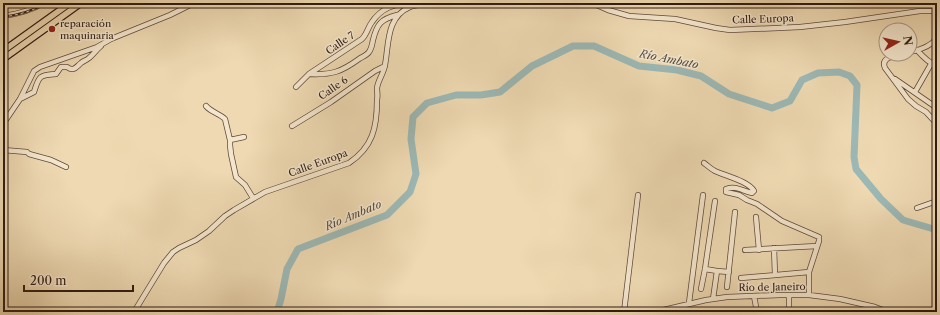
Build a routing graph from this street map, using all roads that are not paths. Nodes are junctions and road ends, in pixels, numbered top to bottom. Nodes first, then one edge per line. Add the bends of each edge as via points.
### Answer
1 (44, 3) edge
2 (70, 3) edge
3 (81, 3) edge
4 (194, 3) edge
5 (470, 3) edge
6 (592, 3) edge
7 (410, 6) junction
8 (937, 11) edge
9 (397, 15) junction
10 (3, 16) edge
11 (937, 38) edge
12 (104, 43) junction
13 (918, 50) edge
14 (3, 51) edge
15 (918, 51) edge
16 (3, 59) edge
17 (884, 62) edge
18 (931, 64) junction
19 (385, 66) junction
20 (937, 66) edge
21 (309, 74) junction
22 (890, 75) junction
23 (296, 87) dead end
24 (915, 92) junction
25 (20, 99) junction
26 (206, 106) dead end
27 (937, 108) edge
28 (3, 124) edge
29 (937, 124) edge
30 (292, 126) dead end
31 (244, 137) dead end
32 (230, 140) junction
33 (3, 150) edge
34 (704, 163) dead end
35 (66, 167) dead end
36 (638, 195) dead end
37 (703, 195) dead end
38 (253, 198) junction
39 (715, 201) dead end
40 (937, 201) edge
41 (917, 208) dead end
42 (735, 212) dead end
43 (756, 217) dead end
44 (817, 246) junction
45 (774, 248) junction
46 (745, 250) dead end
47 (759, 250) junction
48 (705, 270) junction
49 (717, 271) junction
50 (728, 272) junction
51 (809, 272) junction
52 (775, 275) junction
53 (741, 278) dead end
54 (727, 287) dead end
55 (701, 289) dead end
56 (789, 295) junction
57 (809, 295) junction
58 (754, 296) junction
59 (714, 299) junction
60 (689, 303) junction
61 (134, 312) edge
62 (624, 312) edge
63 (655, 312) edge
64 (757, 312) edge
65 (789, 312) edge
66 (888, 312) edge

1 - 10 street via 33,9
2 - 14 main road
3 - 16 main road
4 - 12 street
5 - 7 street
6 - 8 street, Calle Europa via 629,16 675,18 730,30 800,27
7 - 9 street
7 - 21 street, Calle 7 via 396,5 387,8 377,15 362,39
9 - 19 street, Calle Europa via 389,36
9 - 21 street via 378,25 370,51 345,69 321,75
11 - 13 street via 933,43
12 - 25 street via 40,67 34,71
12 - 25 street via 74,69 61,68 56,74 39,78 34,92
15 - 18 street
17 - 22 street
18 - 20 street
18 - 24 street
19 - 30 street, Calle 6
19 - 38 street, Calle Europa via 378,86 373,134 359,157
21 - 23 street, Calle 7
22 - 24 street
22 - 29 street via 908,99
24 - 27 street
25 - 28 street
26 - 32 street via 225,119
31 - 32 street
32 - 38 street via 236,177 247,187
33 - 35 street via 27,152
34 - 44 street via 713,170 737,179 754,191 752,193 729,187 726,192 758,204 782,221 818,237
36 - 62 street
37 - 60 street
38 - 61 street, Calle Europa via 225,216 196,240 173,252
39 - 48 street
40 - 41 street
42 - 50 street
43 - 47 street
44 - 45 street
44 - 51 street
45 - 47 street
45 - 52 street
46 - 47 street
48 - 49 street
48 - 55 street
49 - 50 street
49 - 59 street
50 - 54 street
51 - 52 street
51 - 57 street
52 - 53 street
56 - 57 street, Río de Janeiro
56 - 58 street, Río de Janeiro
56 - 65 street
57 - 66 street, Río de Janeiro via 840,299
58 - 59 street, Río de Janeiro
58 - 64 street
59 - 60 street, Río de Janeiro
60 - 63 street, Río de Janeiro

